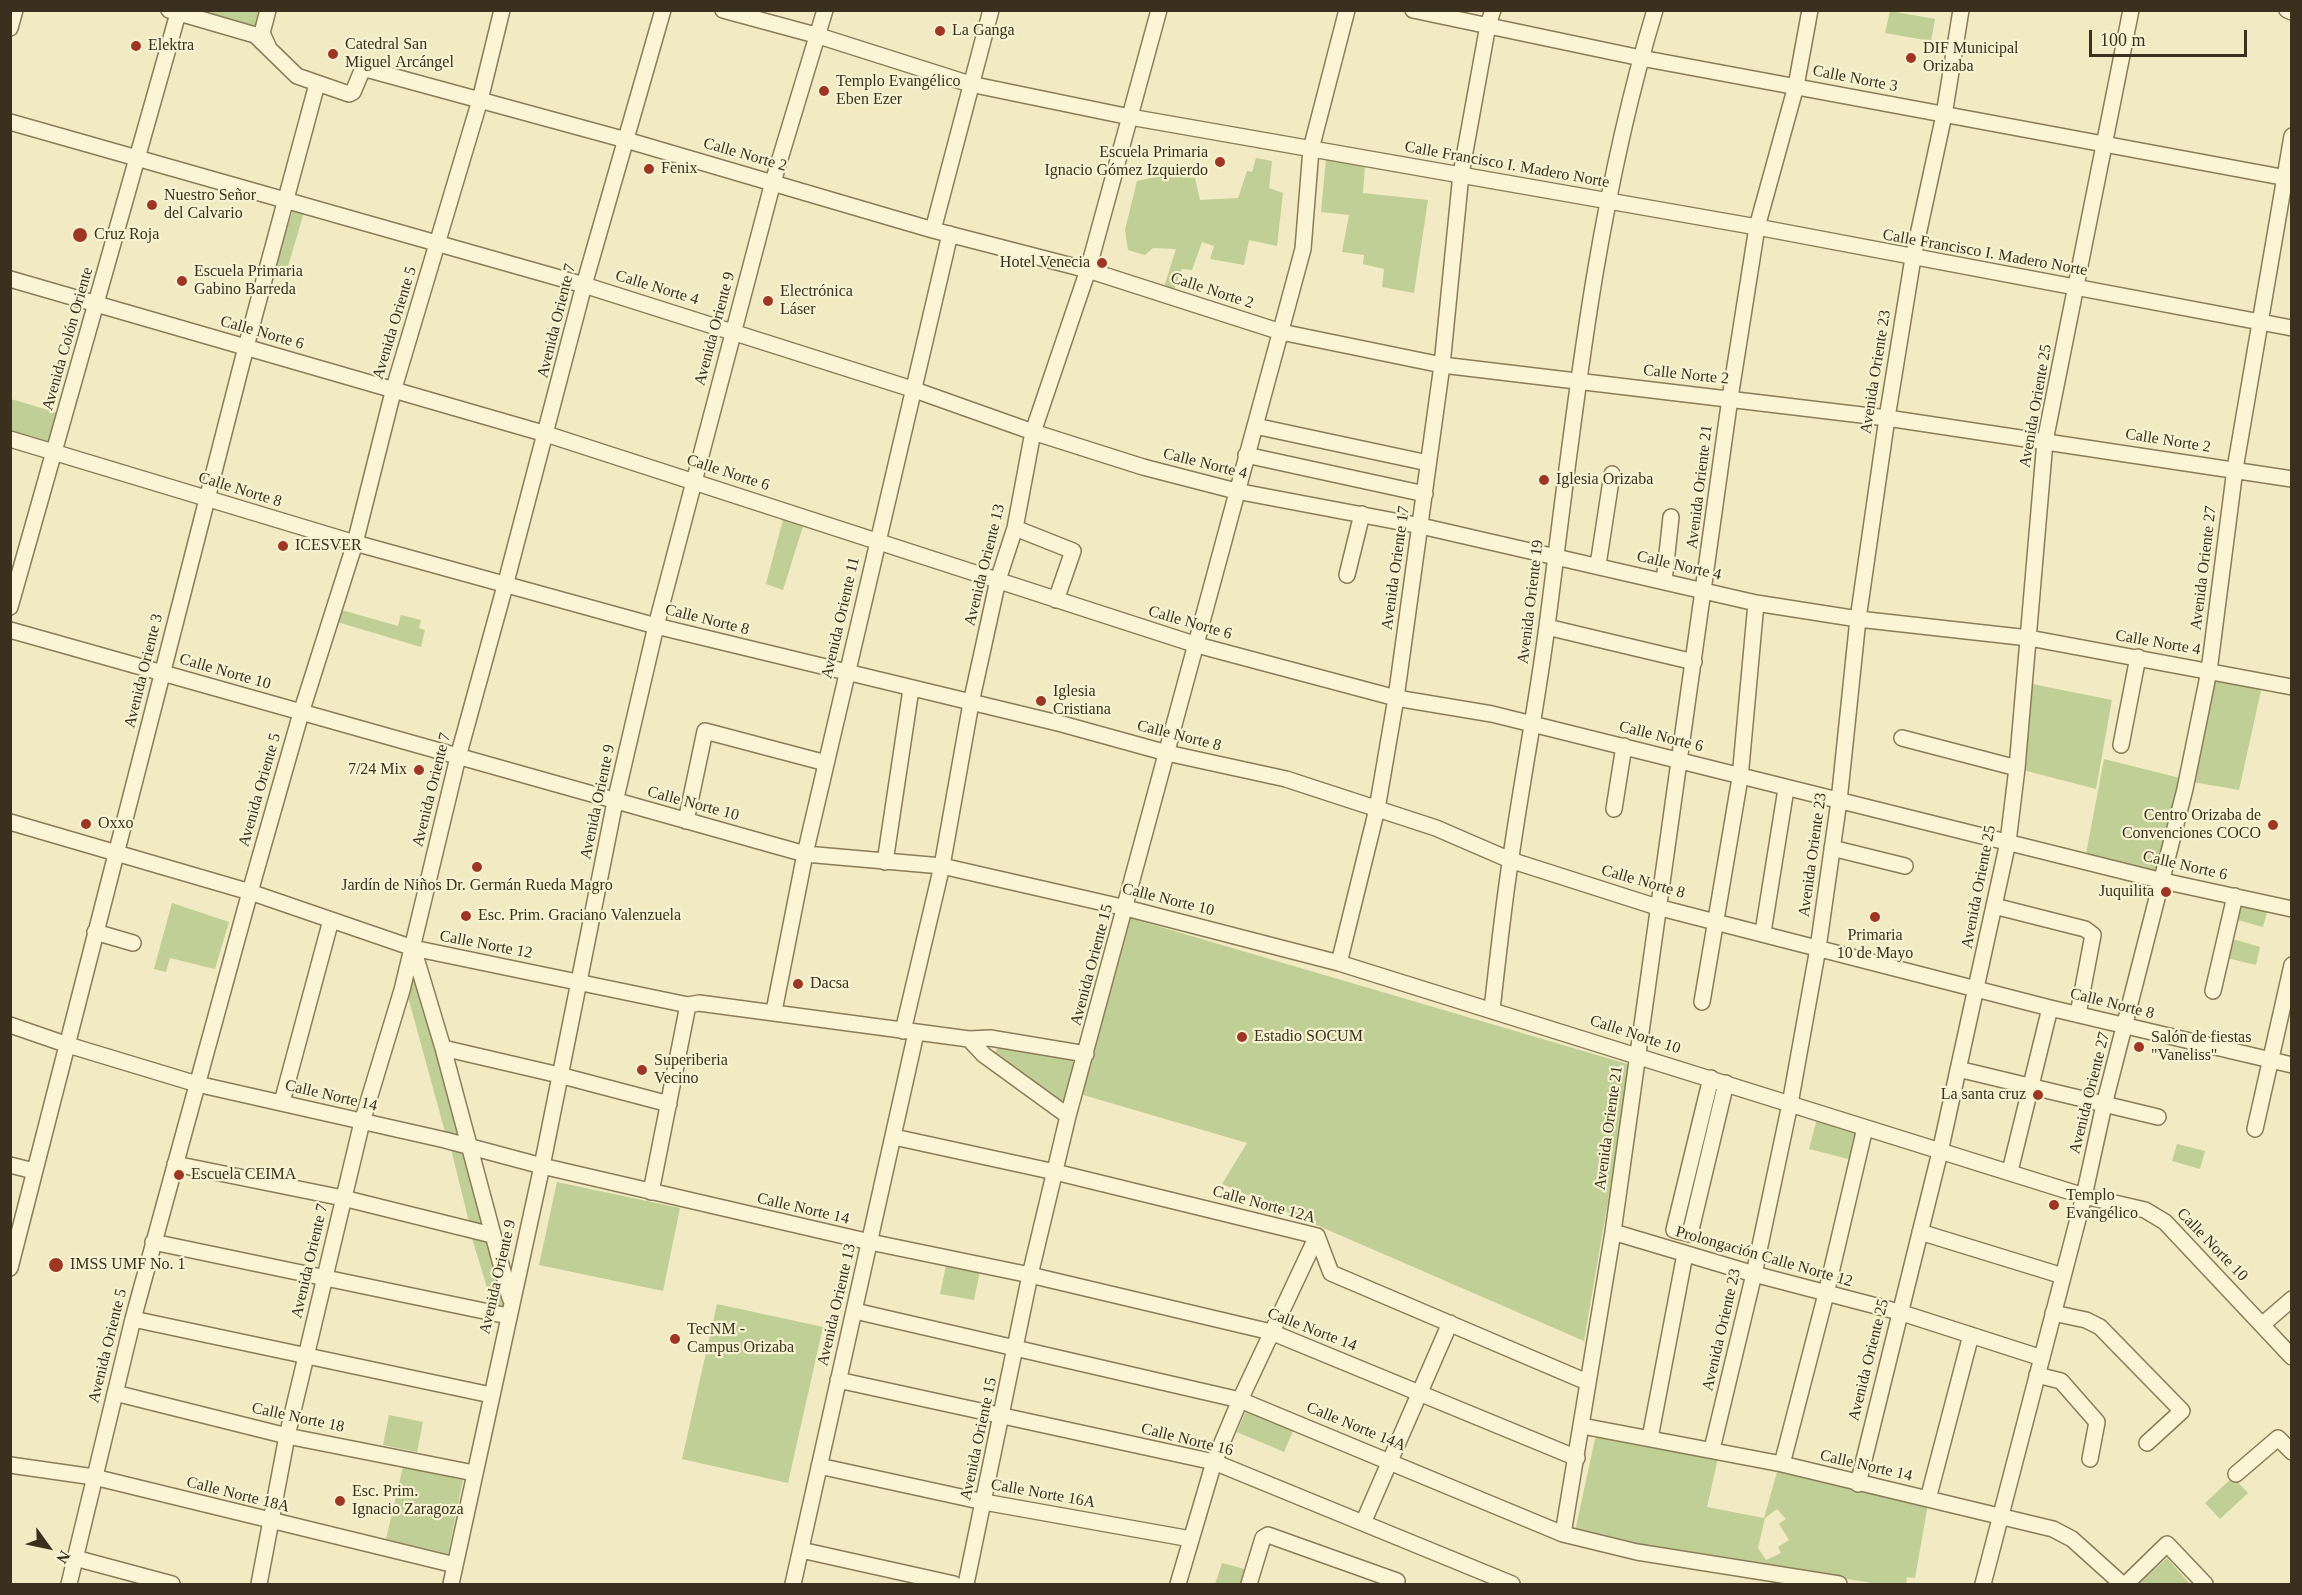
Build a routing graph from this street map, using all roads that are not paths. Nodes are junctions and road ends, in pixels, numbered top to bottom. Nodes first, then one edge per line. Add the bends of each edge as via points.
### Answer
1 (15, 10) edge
2 (268, 10) edge
3 (502, 10) edge
4 (663, 10) edge
5 (723, 10) edge
6 (825, 10) edge
7 (991, 10) edge
8 (1159, 10) edge
9 (1347, 10) edge
10 (1413, 10) edge
11 (1655, 10) edge
12 (1810, 10) edge
13 (1961, 10) edge
14 (2131, 10) edge
15 (2287, 10) edge
16 (176, 11) edge
17 (2292, 12) edge
18 (1491, 18) edge
19 (10, 28) edge
20 (819, 36) junction
21 (268, 46) junction
22 (1641, 58) junction
23 (317, 84) junction
24 (970, 84) junction
25 (1796, 86) junction
26 (480, 100) junction
27 (1944, 115) junction
28 (1130, 117) junction
29 (10, 122) edge
30 (2292, 136) edge
31 (626, 140) junction
32 (2105, 144) junction
33 (1311, 149) junction
34 (137, 159) junction
35 (1461, 174) junction
36 (2288, 178) edge
37 (773, 182) junction
38 (287, 199) junction
39 (1607, 201) junction
40 (1757, 228) junction
41 (933, 230) junction
42 (950, 234) junction
43 (437, 244) junction
44 (1913, 258) junction
45 (1088, 270) junction
46 (10, 279) edge
47 (584, 285) junction
48 (2077, 288) junction
49 (96, 304) junction
50 (2261, 322) junction
51 (2292, 328) edge
52 (733, 330) junction
53 (1281, 332) junction
54 (246, 347) junction
55 (1442, 365) junction
56 (1577, 382) junction
57 (394, 388) junction
58 (912, 389) junction
59 (1730, 398) junction
60 (1887, 418) junction
61 (1255, 426) junction
62 (1033, 432) junction
63 (546, 434) junction
64 (10, 439) edge
65 (2045, 441) junction
66 (54, 453) junction
67 (1246, 455) junction
68 (1428, 463) junction
69 (2235, 469) junction
70 (1612, 474) dead end
71 (2292, 479) edge
72 (693, 480) junction
73 (1236, 491) junction
74 (1425, 494) junction
75 (207, 499) junction
76 (1362, 514) junction
77 (1671, 517) dead end
78 (1421, 526) junction
79 (1015, 528) junction
80 (876, 542) junction
81 (355, 543) junction
82 (1555, 558) junction
83 (1598, 565) junction
84 (1347, 575) dead end
85 (998, 580) junction
86 (1664, 581) junction
87 (506, 586) junction
88 (1705, 591) junction
89 (1056, 600) junction
90 (1756, 603) junction
91 (10, 608) edge
92 (1858, 619) junction
93 (656, 626) junction
94 (1547, 627) junction
95 (10, 630) edge
96 (2029, 638) junction
97 (1197, 645) junction
98 (2138, 657) junction
99 (1694, 662) junction
100 (2208, 670) junction
101 (162, 672) junction
102 (847, 674) junction
103 (2292, 687) edge
104 (911, 688) junction
105 (1396, 698) junction
106 (971, 703) junction
107 (301, 713) junction
108 (1532, 724) junction
109 (1902, 738) dead end
110 (2121, 745) dead end
111 (1624, 746) junction
112 (1167, 753) junction
113 (458, 757) junction
114 (1679, 760) junction
115 (826, 763) junction
116 (2017, 768) junction
117 (1740, 778) junction
118 (1786, 789) junction
119 (1839, 801) junction
120 (615, 802) junction
121 (1377, 809) junction
122 (1614, 809) dead end
123 (687, 821) junction
124 (10, 822) edge
125 (2008, 842) junction
126 (1832, 848) junction
127 (116, 854) junction
128 (805, 854) junction
129 (1510, 860) junction
130 (885, 862) junction
131 (942, 866) junction
132 (1905, 866) dead end
133 (2163, 881) junction
134 (250, 892) junction
135 (2235, 896) junction
136 (1994, 906) junction
137 (1657, 907) junction
138 (1126, 908) junction
139 (2292, 909) edge
140 (331, 920) junction
141 (1716, 921) junction
142 (95, 932) junction
143 (1763, 932) junction
144 (133, 943) dead end
145 (413, 948) junction
146 (1818, 948) junction
147 (1339, 963) junction
148 (2292, 965) edge
149 (578, 981) junction
150 (1977, 988) junction
151 (2212, 992) dead end
152 (1702, 1002) dead end
153 (688, 1005) junction
154 (2050, 1008) junction
155 (1492, 1009) junction
156 (774, 1011) junction
157 (2078, 1014) junction
158 (10, 1025) edge
159 (2125, 1026) junction
160 (910, 1032) junction
161 (990, 1038) junction
162 (969, 1039) junction
163 (68, 1045) junction
164 (443, 1048) junction
165 (1086, 1054) junction
166 (1636, 1054) junction
167 (984, 1055) junction
168 (2271, 1060) junction
169 (2292, 1065) edge
170 (1959, 1069) junction
171 (560, 1075) junction
172 (1711, 1078) junction
173 (1726, 1083) junction
174 (197, 1084) junction
175 (2033, 1085) junction
176 (282, 1102) junction
177 (669, 1104) junction
178 (1790, 1104) junction
179 (2104, 1105) junction
180 (1068, 1116) junction
181 (2158, 1117) dead end
182 (362, 1122) junction
183 (1865, 1128) junction
184 (2255, 1129) dead end
185 (894, 1137) junction
186 (468, 1146) junction
187 (1940, 1152) junction
188 (175, 1164) junction
189 (10, 1165) edge
190 (542, 1166) junction
191 (34, 1171) junction
192 (1055, 1172) junction
193 (2010, 1172) junction
194 (651, 1192) junction
195 (2084, 1196) junction
196 (343, 1198) junction
197 (1613, 1232) junction
198 (1920, 1232) junction
199 (492, 1234) junction
200 (1317, 1236) junction
201 (153, 1242) junction
202 (870, 1242) junction
203 (1685, 1254) junction
204 (10, 1268) edge
205 (1754, 1274) junction
206 (1030, 1275) junction
207 (2063, 1276) junction
208 (325, 1277) junction
209 (1826, 1294) junction
210 (2292, 1299) edge
211 (510, 1308) junction
212 (855, 1311) junction
213 (1899, 1312) junction
214 (2053, 1313) junction
215 (133, 1319) junction
216 (1450, 1323) junction
217 (2264, 1324) junction
218 (1271, 1332) junction
219 (1971, 1335) junction
220 (1016, 1347) junction
221 (306, 1355) junction
222 (2292, 1356) edge
223 (2042, 1358) junction
224 (2037, 1375) junction
225 (838, 1380) junction
226 (1587, 1382) junction
227 (1419, 1392) junction
228 (114, 1393) junction
229 (491, 1395) junction
230 (1240, 1400) junction
231 (1002, 1416) junction
232 (1582, 1426) junction
233 (287, 1436) junction
234 (1650, 1438) junction
235 (2147, 1443) dead end
236 (1712, 1449) junction
237 (2292, 1452) edge
238 (1577, 1458) junction
239 (2090, 1459) dead end
240 (1389, 1461) junction
241 (1214, 1462) junction
242 (1782, 1464) junction
243 (10, 1465) edge
244 (819, 1466) junction
245 (474, 1473) junction
246 (2236, 1474) dead end
247 (94, 1478) junction
248 (1858, 1484) junction
249 (1928, 1499) junction
250 (984, 1502) junction
251 (2000, 1516) junction
252 (270, 1522) junction
253 (1363, 1523) junction
254 (1563, 1534) junction
255 (1191, 1539) junction
256 (801, 1550) junction
257 (75, 1557) junction
258 (455, 1565) junction
259 (69, 1584) edge
260 (172, 1584) edge
261 (259, 1584) edge
262 (451, 1584) edge
263 (793, 1584) edge
264 (954, 1584) edge
265 (966, 1584) edge
266 (1178, 1584) edge
267 (1249, 1584) edge
268 (1396, 1584) edge
269 (1512, 1584) edge
270 (1829, 1584) edge
271 (1983, 1584) edge
272 (2124, 1584) edge
273 (2205, 1584) edge

1 - 19 street
2 - 21 street via 262,33
3 - 26 street, Avenida Oriente 5
4 - 31 street, Avenida Oriente 7
5 - 20 street, Calle Francisco I. Madero Norte
6 - 20 street, Avenida Oriente 9
7 - 24 street
8 - 28 street, Avenida Oriente 13
9 - 33 street, Avenida Oriente 15
10 - 18 street, Calle Norte 3
11 - 22 street, Avenida Oriente 19
12 - 25 street, Avenida Oriente 21
13 - 27 street, Avenida Oriente 23
14 - 32 street, Avenida Oriente 25
15 - 17 street
16 - 21 street, Calle Norte 2 via 255,35
16 - 34 street, Avenida Colón Oriente
18 - 22 street, Calle Norte 3
18 - 35 street, Avenida Oriente 17
20 - 24 street, Calle Francisco I. Madero Norte
20 - 37 street, Avenida Oriente 9
21 - 23 street, Calle Norte 2 via 297,76
22 - 25 street, Calle Norte 3
22 - 39 street, Avenida Oriente 19
23 - 26 street, Calle Norte 2 via 349,94 366,69
23 - 38 street, Avenida Oriente 3
24 - 28 street, Calle Francisco I. Madero Norte
24 - 41 street
25 - 27 street, Calle Norte 3
25 - 40 street, Avenida Oriente 21
26 - 31 street, Calle Norte 2
26 - 43 street, Avenida Oriente 5
27 - 32 street, Calle Norte 3
27 - 44 street, Avenida Oriente 23
28 - 33 street, Calle Francisco I. Madero Norte
28 - 45 street, Avenida Oriente 13
29 - 34 street, Calle Norte 4
30 - 36 street, Avenida Oriente 27
31 - 37 street, Calle Norte 2
31 - 47 street, Avenida Oriente 7
32 - 36 street, Calle Norte 3
32 - 48 street, Avenida Oriente 25
33 - 35 street, Calle Francisco I. Madero Norte
33 - 53 street, Avenida Oriente 15 via 1303,249
34 - 38 street, Calle Norte 4
34 - 49 street, Avenida Colón Oriente
35 - 39 street, Calle Francisco I. Madero Norte
35 - 55 street, Avenida Oriente 17
36 - 50 street, Avenida Oriente 27
37 - 41 street, Calle Norte 2
37 - 52 street, Avenida Oriente 9
38 - 43 street, Calle Norte 4
38 - 54 street, Avenida Oriente 3
39 - 40 street, Calle Francisco I. Madero Norte
39 - 56 street, Avenida Oriente 19
40 - 44 street, Calle Francisco I. Madero Norte
40 - 59 street, Avenida Oriente 21
41 - 42 street, Calle Norte 2
42 - 45 street, Calle Norte 2
42 - 58 street, Avenida Oriente 11
43 - 47 street, Calle Norte 4
43 - 57 street, Avenida Oriente 5
44 - 48 street, Calle Francisco I. Madero Norte
44 - 60 street, Avenida Oriente 23
45 - 53 street, Calle Norte 2
45 - 62 street, Avenida Oriente 13
46 - 49 street, Calle Norte 6
47 - 52 street, Calle Norte 4
47 - 63 street, Avenida Oriente 7
48 - 50 street, Calle Francisco I. Madero Norte
48 - 65 street, Avenida Oriente 25
49 - 54 street, Calle Norte 6
49 - 66 street, Avenida Colón Oriente
50 - 51 street, Calle Francisco I. Madero Norte
50 - 69 street, Avenida Oriente 27
52 - 58 street, Calle Norte 4
52 - 72 street, Avenida Oriente 9
53 - 55 street, Calle Norte 2
53 - 61 street, Avenida Oriente 15
54 - 57 street, Calle Norte 6
54 - 75 street, Avenida Oriente 3
55 - 56 street, Calle Norte 2
55 - 68 street, Avenida Oriente 17
56 - 59 street, Calle Norte 2
56 - 82 street, Avenida Oriente 19
57 - 63 street, Calle Norte 6
57 - 81 street, Avenida Oriente 5
58 - 62 street, Calle Norte 4
58 - 80 street, Avenida Oriente 11
59 - 60 street, Calle Norte 2
59 - 88 street, Avenida Oriente 21
60 - 65 street, Calle Norte 2
60 - 92 street, Avenida Oriente 23
61 - 67 street, Avenida Oriente 15
61 - 68 street
62 - 73 street, Calle Norte 4
62 - 79 street, Avenida Oriente 13
63 - 72 street, Calle Norte 6
63 - 87 street, Avenida Oriente 7
64 - 66 street, Calle Norte 8
65 - 69 street, Calle Norte 2
65 - 96 street, Avenida Oriente 25
66 - 75 street, Calle Norte 8
66 - 91 street, Avenida Colón Oriente
67 - 73 street, Avenida Oriente 15
67 - 74 street
68 - 74 street, Avenida Oriente 17
69 - 71 street, Calle Norte 2
69 - 100 street, Avenida Oriente 27
70 - 83 street
72 - 80 street, Calle Norte 6
72 - 93 street, Avenida Oriente 9
73 - 76 street, Calle Norte 4
73 - 97 street, Avenida Oriente 15
74 - 78 street, Avenida Oriente 17
75 - 81 street, Calle Norte 8
75 - 101 street, Avenida Oriente 3
76 - 78 street, Calle Norte 4
76 - 84 street
77 - 86 street
78 - 82 street, Calle Norte 4
78 - 105 street, Avenida Oriente 17
79 - 85 street, Avenida Oriente 13
79 - 89 street via 1073,551
80 - 85 street, Calle Norte 6
80 - 102 street, Avenida Oriente 11
81 - 87 street, Calle Norte 8
81 - 107 street, Avenida Oriente 5
82 - 83 street, Calle Norte 4
82 - 94 street, Avenida Oriente 19
83 - 86 street, Calle Norte 4
85 - 89 street, Calle Norte 6
85 - 106 street, Avenida Oriente 13
86 - 88 street, Calle Norte 4
87 - 93 street, Calle Norte 8
87 - 113 street, Avenida Oriente 7
88 - 90 street, Calle Norte 4
88 - 99 street, Avenida Oriente 21
89 - 97 street, Calle Norte 6
90 - 92 street, Calle Norte 4
90 - 117 street
92 - 96 street, Calle Norte 4
92 - 119 street, Avenida Oriente 23
93 - 102 street, Calle Norte 8
93 - 120 street, Avenida Oriente 9
94 - 99 street
94 - 108 street, Avenida Oriente 19
95 - 101 street, Calle Norte 10
96 - 98 street, Calle Norte 4
96 - 116 street, Avenida Oriente 25
97 - 105 street, Calle Norte 6
97 - 112 street, Avenida Oriente 15
98 - 100 street, Calle Norte 4
98 - 110 street
99 - 114 street, Avenida Oriente 21
100 - 103 street, Calle Norte 4
100 - 133 street, Avenida Oriente 27
101 - 107 street, Calle Norte 10
101 - 127 street, Avenida Oriente 3
102 - 104 street, Calle Norte 8
102 - 115 street, Avenida Oriente 11
104 - 106 street, Calle Norte 8
104 - 130 street
105 - 108 street, Calle Norte 6
105 - 121 street, Avenida Oriente 17
106 - 112 street, Calle Norte 8
106 - 131 street, Avenida Oriente 13
107 - 113 street, Calle Norte 10
107 - 134 street, Avenida Oriente 5
108 - 111 street, Calle Norte 6
108 - 129 street, Avenida Oriente 19
109 - 116 street
111 - 114 street, Calle Norte 6
111 - 122 street
112 - 121 street, Calle Norte 8 via 1286,779
112 - 138 street, Avenida Oriente 15
113 - 120 street, Calle Norte 10
113 - 145 street, Avenida Oriente 7
114 - 117 street, Calle Norte 6
114 - 137 street, Avenida Oriente 21
115 - 123 street via 705,731
115 - 128 street, Avenida Oriente 11
116 - 125 street, Avenida Oriente 25
117 - 118 street, Calle Norte 6
117 - 141 street
118 - 119 street, Calle Norte 6
118 - 143 street
119 - 125 street, Calle Norte 6
119 - 126 street, Avenida Oriente 23
120 - 123 street, Calle Norte 10
120 - 149 street, Avenida Oriente 9
121 - 129 street, Calle Norte 8 via 1436,828
121 - 147 street, Avenida Oriente 17
123 - 128 street, Calle Norte 10
124 - 127 street, Calle Norte 12
125 - 133 street, Calle Norte 6
125 - 136 street, Avenida Oriente 25
126 - 132 street
126 - 146 street, Avenida Oriente 23
127 - 134 street, Calle Norte 12
127 - 142 street, Avenida Oriente 3
128 - 130 street, Calle Norte 10
128 - 156 street, Avenida Oriente 11
129 - 137 street, Calle Norte 8
129 - 155 street, Avenida Oriente 19
130 - 131 street, Calle Norte 10
131 - 138 street, Calle Norte 10
131 - 160 street, Avenida Oriente 13
133 - 135 street, Calle Norte 6
133 - 159 street, Avenida Oriente 27
134 - 140 street, Calle Norte 12
134 - 174 street, Avenida Oriente 5
135 - 139 street, Calle Norte 6
135 - 151 street
136 - 150 street, Avenida Oriente 25
136 - 157 street via 2085,929 2093,935
137 - 141 street, Calle Norte 8
137 - 166 street, Avenida Oriente 21
138 - 147 street, Calle Norte 10
138 - 165 street, Avenida Oriente 15
140 - 145 street, Calle Norte 12
140 - 176 street
141 - 143 street, Calle Norte 8
141 - 152 street
142 - 144 street
142 - 163 street, Avenida Oriente 3
143 - 146 street, Calle Norte 8
145 - 149 street, Calle Norte 12
145 - 164 street
145 - 182 street, Avenida Oriente 7
146 - 150 street, Calle Norte 8
146 - 178 street, Avenida Oriente 23
147 - 155 street, Calle Norte 10
148 - 168 street
149 - 153 street, Calle Norte 12
149 - 171 street, Avenida Oriente 9
150 - 154 street, Calle Norte 8
150 - 170 street, Avenida Oriente 25
153 - 156 street, Calle Norte 12
153 - 177 street
154 - 157 street, Calle Norte 8
154 - 175 street
155 - 166 street, Calle Norte 10
156 - 160 street, Calle Norte 12
157 - 159 street, Calle Norte 8
158 - 163 street, Calle Norte 14
159 - 168 street, Calle Norte 8
159 - 179 street, Avenida Oriente 27
160 - 162 street, Calle Norte 12
160 - 185 street, Avenida Oriente 13
161 - 162 street, Calle Norte 12
161 - 165 street, Calle Norte 12
161 - 167 street
162 - 167 street
163 - 174 street, Calle Norte 14
163 - 191 street, Avenida Oriente 3
164 - 171 street
164 - 186 street
165 - 180 street, Avenida Oriente 15
166 - 172 street, Calle Norte 10
166 - 197 street, Avenida Oriente 21
167 - 180 street
168 - 169 street, Calle Norte 8
168 - 184 street
170 - 175 street
170 - 187 street, Avenida Oriente 25
171 - 177 street
171 - 190 street, Avenida Oriente 9
172 - 173 street, Calle Norte 10
172 - 173 street via 1698,1166
173 - 178 street, Calle Norte 10
174 - 176 street, Calle Norte 14
174 - 188 street, Avenida Oriente 5
175 - 179 street
175 - 193 street
176 - 182 street, Calle Norte 14
177 - 194 street
178 - 183 street, Calle Norte 10
178 - 205 street, Avenida Oriente 23
179 - 181 street
179 - 195 street, Avenida Oriente 27
180 - 192 street, Avenida Oriente 15
182 - 186 street, Calle Norte 14
182 - 196 street, Avenida Oriente 7
183 - 187 street, Calle Norte 10
183 - 209 street
185 - 192 street, Calle Norte 12A
185 - 202 street, Avenida Oriente 13
186 - 190 street, Calle Norte 14
186 - 199 street
187 - 193 street, Calle Norte 10
187 - 198 street, Avenida Oriente 25
188 - 196 street
188 - 201 street, Avenida Oriente 5
189 - 191 street
190 - 194 street, Calle Norte 14
190 - 211 street, Avenida Oriente 9
191 - 204 street, Avenida Oriente 3
192 - 200 street, Calle Norte 12A
192 - 206 street, Avenida Oriente 15
193 - 195 street, Calle Norte 10
194 - 202 street, Calle Norte 14
195 - 207 street, Avenida Oriente 27
195 - 217 street, Calle Norte 10 via 2156,1215
196 - 199 street
196 - 208 street, Avenida Oriente 7
197 - 203 street, Prolongación Calle Norte 12
197 - 226 street, Avenida Oriente 21
198 - 207 street
198 - 213 street, Avenida Oriente 25
199 - 211 street
200 - 216 street, Calle Norte 12A via 1331,1273
200 - 218 street
201 - 208 street
201 - 215 street, Avenida Oriente 5
202 - 206 street, Calle Norte 14
202 - 212 street, Avenida Oriente 13
203 - 205 street, Prolongación Calle Norte 12
203 - 234 street
205 - 209 street, Prolongación Calle Norte 12
205 - 236 street, Avenida Oriente 23
206 - 218 street, Calle Norte 14
206 - 220 street, Avenida Oriente 15
207 - 214 street, Avenida Oriente 27
208 - 211 street
208 - 221 street, Avenida Oriente 7
209 - 213 street, Prolongación Calle Norte 12
209 - 242 street
210 - 217 street
211 - 229 street, Avenida Oriente 9
212 - 220 street, Calle Norte 14A
212 - 225 street, Avenida Oriente 13
213 - 219 street, Prolongación Calle Norte 12
213 - 248 street, Avenida Oriente 25
214 - 223 street, Avenida Oriente 27
214 - 235 street via 2100,1327 2182,1411
215 - 221 street
215 - 228 street, Avenida Oriente 5
216 - 226 street, Calle Norte 12A
216 - 227 street
217 - 222 street, Calle Norte 10
218 - 227 street, Calle Norte 14
218 - 230 street
219 - 223 street, Prolongación Calle Norte 12
219 - 249 street
220 - 230 street, Calle Norte 14A
220 - 231 street, Avenida Oriente 15
221 - 229 street
221 - 233 street, Avenida Oriente 7
223 - 224 street, Avenida Oriente 27
224 - 239 street via 2061,1381 2097,1422
224 - 251 street, Avenida Oriente 27
225 - 231 street, Calle Norte 16
225 - 244 street, Avenida Oriente 13
226 - 232 street, Avenida Oriente 21
227 - 238 street, Calle Norte 14
227 - 240 street
228 - 233 street, Calle Norte 18
228 - 247 street, Avenida Oriente 5
229 - 245 street, Avenida Oriente 9
230 - 240 street, Calle Norte 14A
230 - 241 street
231 - 241 street, Calle Norte 16
231 - 250 street, Avenida Oriente 15
232 - 234 street, Calle Norte 14
232 - 238 street, Avenida Oriente 21
233 - 245 street, Calle Norte 18
233 - 252 street, Avenida Oriente 7
234 - 236 street, Calle Norte 14
236 - 242 street, Calle Norte 14
237 - 246 street via 2278,1438
238 - 254 street, Avenida Oriente 21
240 - 253 street
240 - 254 street, Calle Norte 14A
241 - 253 street, Calle Norte 16
241 - 255 street
242 - 248 street, Calle Norte 14
243 - 247 street, Calle Norte 18A
244 - 250 street, Calle Norte 16A
244 - 256 street, Avenida Oriente 13
245 - 258 street, Avenida Oriente 9
247 - 252 street, Calle Norte 18A
247 - 257 street, Avenida Oriente 5
248 - 249 street, Calle Norte 14
249 - 251 street, Calle Norte 14
250 - 255 street, Calle Norte 16A
250 - 265 street, Avenida Oriente 15
251 - 271 street, Avenida Oriente 27
251 - 272 street, Calle Norte 14 via 2053,1529 2072,1539
252 - 258 street, Calle Norte 18A
252 - 261 street, Avenida Oriente 7
253 - 269 street, Calle Norte 16
254 - 270 street, Calle Norte 14A via 1637,1552
255 - 266 street
256 - 263 street, Avenida Oriente 13
256 - 264 street
257 - 259 street, Avenida Oriente 5
257 - 260 street
258 - 262 street, Avenida Oriente 9
267 - 268 street via 1264,1535 1397,1581
272 - 273 street, Calle Norte 14 via 2167,1544

